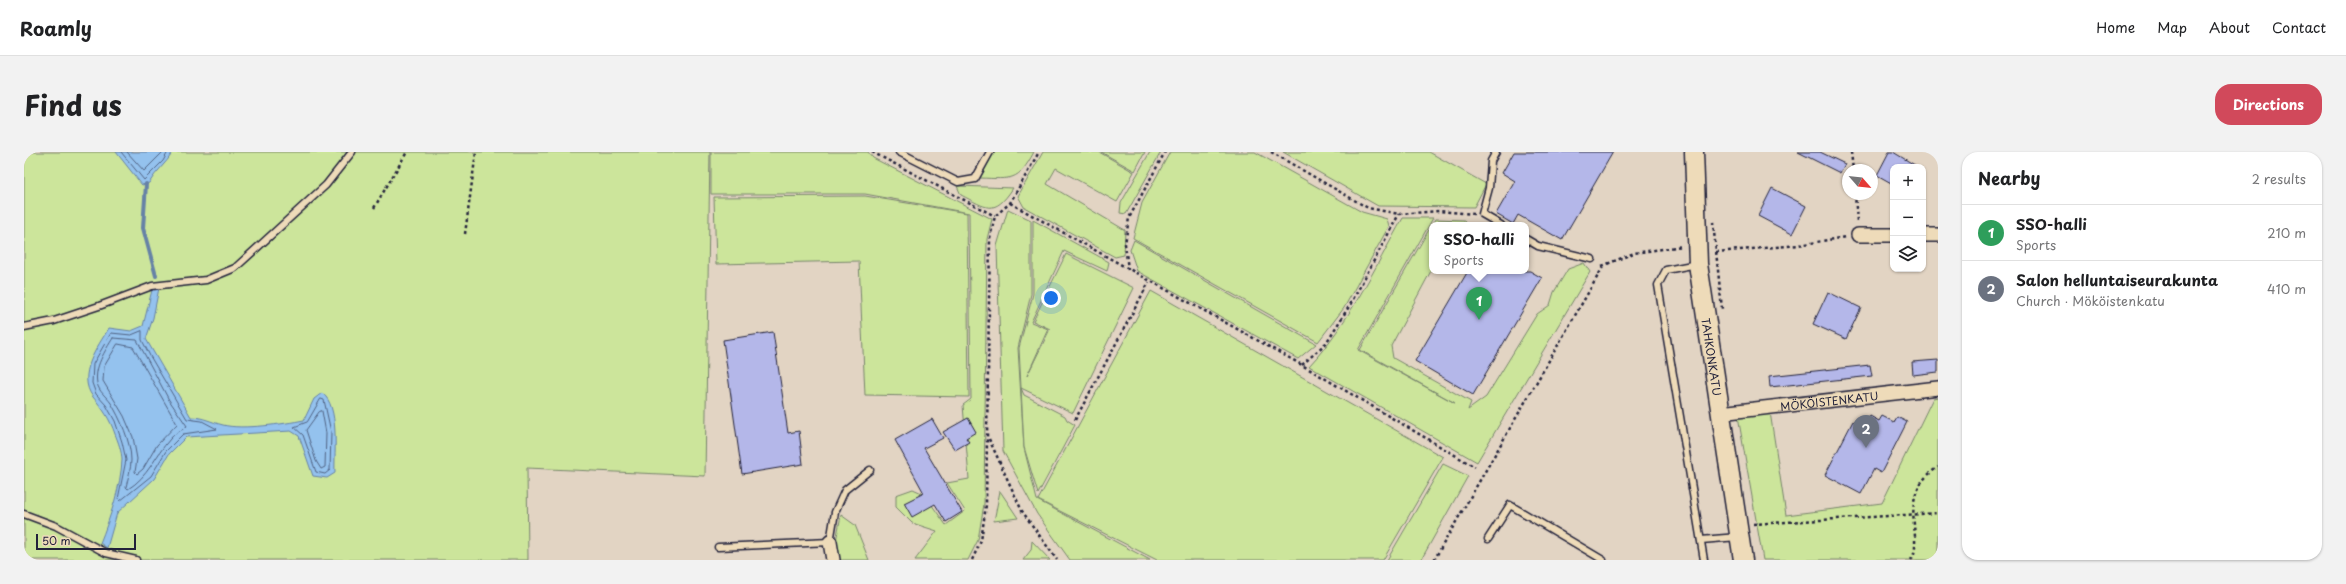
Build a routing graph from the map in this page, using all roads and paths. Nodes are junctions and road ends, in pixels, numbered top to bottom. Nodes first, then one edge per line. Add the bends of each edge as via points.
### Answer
1 (352, 152) edge
2 (407, 152) edge
3 (476, 152) edge
4 (872, 152) edge
5 (899, 152) edge
6 (990, 152) edge
7 (1039, 152) edge
8 (1165, 152) edge
9 (1271, 152) edge
10 (1496, 152) edge
11 (1694, 152) edge
12 (1852, 152) edge
13 (1853, 164) edge
14 (1855, 200) edge
15 (1010, 203) junction
16 (374, 208) dead end
17 (1399, 214) junction
18 (1482, 214) junction
19 (995, 216) junction
20 (1496, 222) edge
21 (465, 234) dead end
22 (1858, 235) junction
23 (1890, 235) edge
24 (1926, 235) edge
25 (1938, 235) edge
26 (1529, 241) edge
27 (1698, 256) junction
28 (1592, 259) joint
29 (1603, 267) junction
30 (1128, 270) junction
31 (1149, 282) junction
32 (24, 327) edge
33 (1302, 365) junction
34 (1938, 388) edge
35 (1720, 413) junction
36 (1075, 420) dead end
37 (988, 437) junction
38 (1475, 467) dead end
39 (1938, 467) edge
40 (870, 470) dead end
41 (1938, 513) edge
42 (24, 514) edge
43 (1913, 514) junction
44 (1745, 531) junction
45 (1488, 539) dead end
46 (1701, 540) junction
47 (830, 542) junction
48 (718, 547) dead end
49 (136, 560) edge
50 (833, 560) edge
51 (972, 560) edge
52 (976, 560) edge
53 (1057, 560) edge
54 (1434, 560) edge
55 (1603, 560) edge
56 (1704, 560) edge
57 (1743, 560) edge
58 (1911, 560) edge

1 - 32 lane via 326,185 236,268 206,280 152,286 54,321
2 - 16 path
3 - 21 path
4 - 19 path
5 - 6 lane via 958,182 975,179
7 - 15 path
8 - 30 path via 1129,218 1126,244
9 - 17 path via 1368,208
10 - 18 lane via 1491,161 1489,188
11 - 27 street, TAHKONKATU
12 - 13 path
14 - 22 path
15 - 19 path
15 - 30 path
17 - 18 path via 1439,211
17 - 33 path via 1350,305 1326,343
18 - 20 lane
19 - 37 path via 990,238
22 - 23 street
22 - 27 path via 1799,245 1716,252
24 - 25 street
26 - 28 lane via 1538,246
27 - 29 path via 1682,245 1634,254
27 - 35 street, TAHKONKATU
27 - 46 lane via 1666,270 1658,285
28 - 29 path
29 - 54 path
30 - 31 path
31 - 33 path
31 - 36 path
33 - 38 path
34 - 35 street, MÖKÖISTENKATU
35 - 44 street, TAHKONKATU
37 - 51 path via 984,525
37 - 53 path via 1022,511
39 - 43 path via 1919,482
40 - 47 lane via 845,490 835,512
41 - 43 path
42 - 49 lane via 56,526 106,553
43 - 44 path
43 - 58 path via 1916,549
44 - 46 lane
44 - 57 street, TAHKONKATU
45 - 55 lane via 1510,505
46 - 56 lane
47 - 48 lane
47 - 50 street
51 - 52 path

